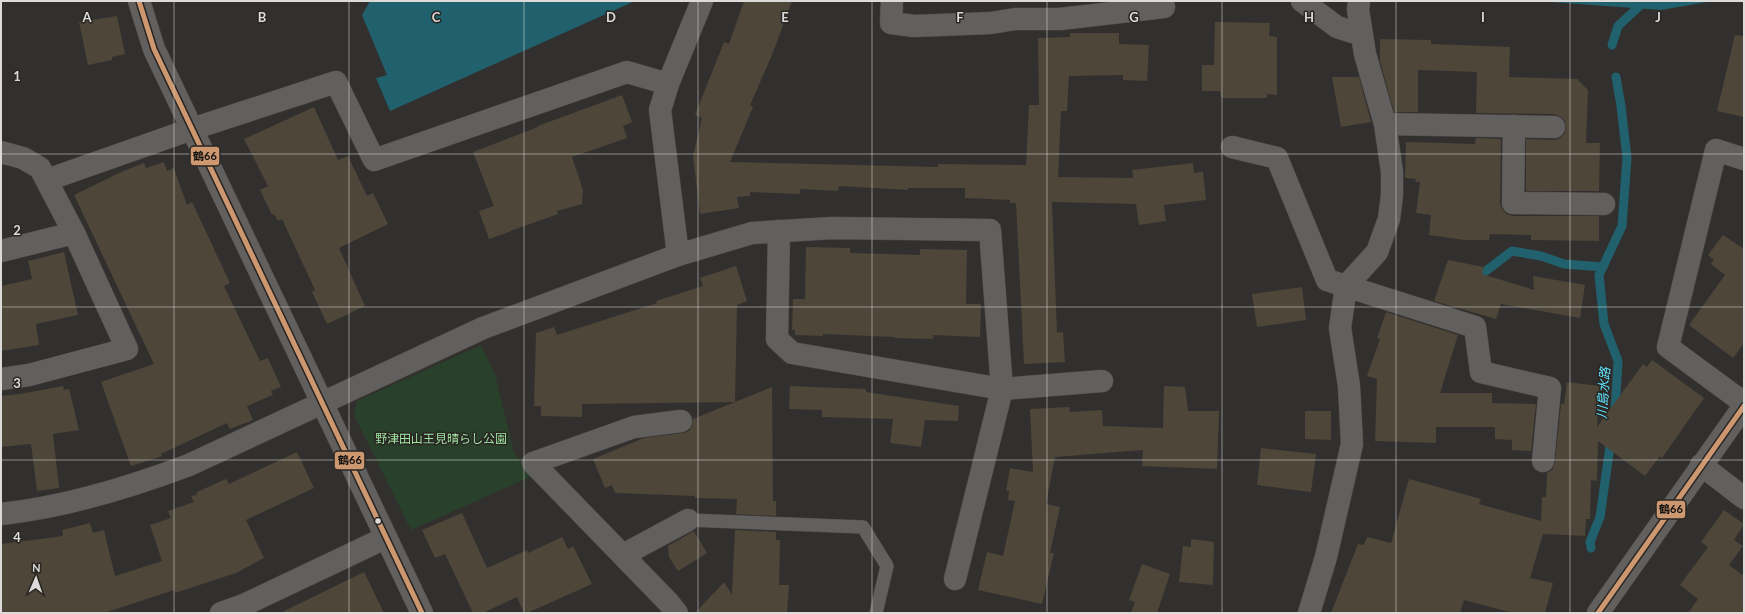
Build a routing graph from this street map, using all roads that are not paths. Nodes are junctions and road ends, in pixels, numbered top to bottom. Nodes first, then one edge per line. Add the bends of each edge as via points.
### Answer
1 (139, 1) edge
2 (702, 1) edge
3 (892, 1) edge
4 (1302, 1) edge
5 (1359, 1) edge
6 (1164, 7) dead end
7 (1362, 35) junction
8 (668, 84) junction
9 (1385, 124) junction
10 (1514, 126) junction
11 (1554, 127) dead end
12 (192, 129) junction
13 (1232, 147) dead end
14 (1, 152) edge
15 (1744, 159) edge
16 (47, 180) junction
17 (1604, 204) dead end
18 (780, 231) junction
19 (74, 233) junction
20 (1, 251) edge
21 (678, 255) junction
22 (1346, 286) junction
23 (1, 379) edge
24 (1102, 381) dead end
25 (1002, 390) junction
26 (321, 403) junction
27 (1744, 403) edge
28 (1744, 406) edge
29 (681, 422) dead end
30 (1542, 461) dead end
31 (1700, 465) junction
32 (1744, 498) edge
33 (1, 514) edge
34 (688, 520) joint
35 (385, 538) junction
36 (623, 555) junction
37 (955, 579) dead end
38 (248, 609) edge
39 (221, 613) edge
40 (422, 613) edge
41 (677, 613) edge
42 (876, 613) edge
43 (1309, 613) edge
44 (1598, 613) edge

1 - 12 street via 154,49
2 - 8 street
3 - 6 street via 891,23 914,26 991,23 1015,19 1060,19
4 - 7 street via 1337,28
5 - 7 street
7 - 9 street
8 - 12 street via 627,72 374,160 336,82
8 - 21 street via 660,110
9 - 10 street
9 - 22 street via 1392,172 1389,219 1377,252
10 - 11 street
10 - 17 street via 1513,202
12 - 16 street
12 - 26 street
13 - 22 street via 1277,158 1327,280
14 - 16 street via 23,158 40,168
15 - 27 street via 1716,150 1668,347
16 - 19 street
18 - 21 street via 752,233
18 - 25 street via 777,339 792,353
18 - 25 street via 832,228 990,230
19 - 20 street
19 - 23 street via 127,349 29,375
21 - 26 street via 483,328
22 - 30 street via 1475,327 1481,372 1550,388
22 - 43 street via 1340,328 1349,386 1352,444 1326,557
24 - 25 street
25 - 37 street
26 - 33 street via 189,465 140,483 92,498
26 - 35 street
28 - 31 street
29 - 36 street via 634,427 534,463
31 - 32 street
31 - 44 street
34 - 36 street
34 - 42 lane via 864,527 887,566
35 - 38 street
35 - 40 street
36 - 41 street
38 - 39 street

